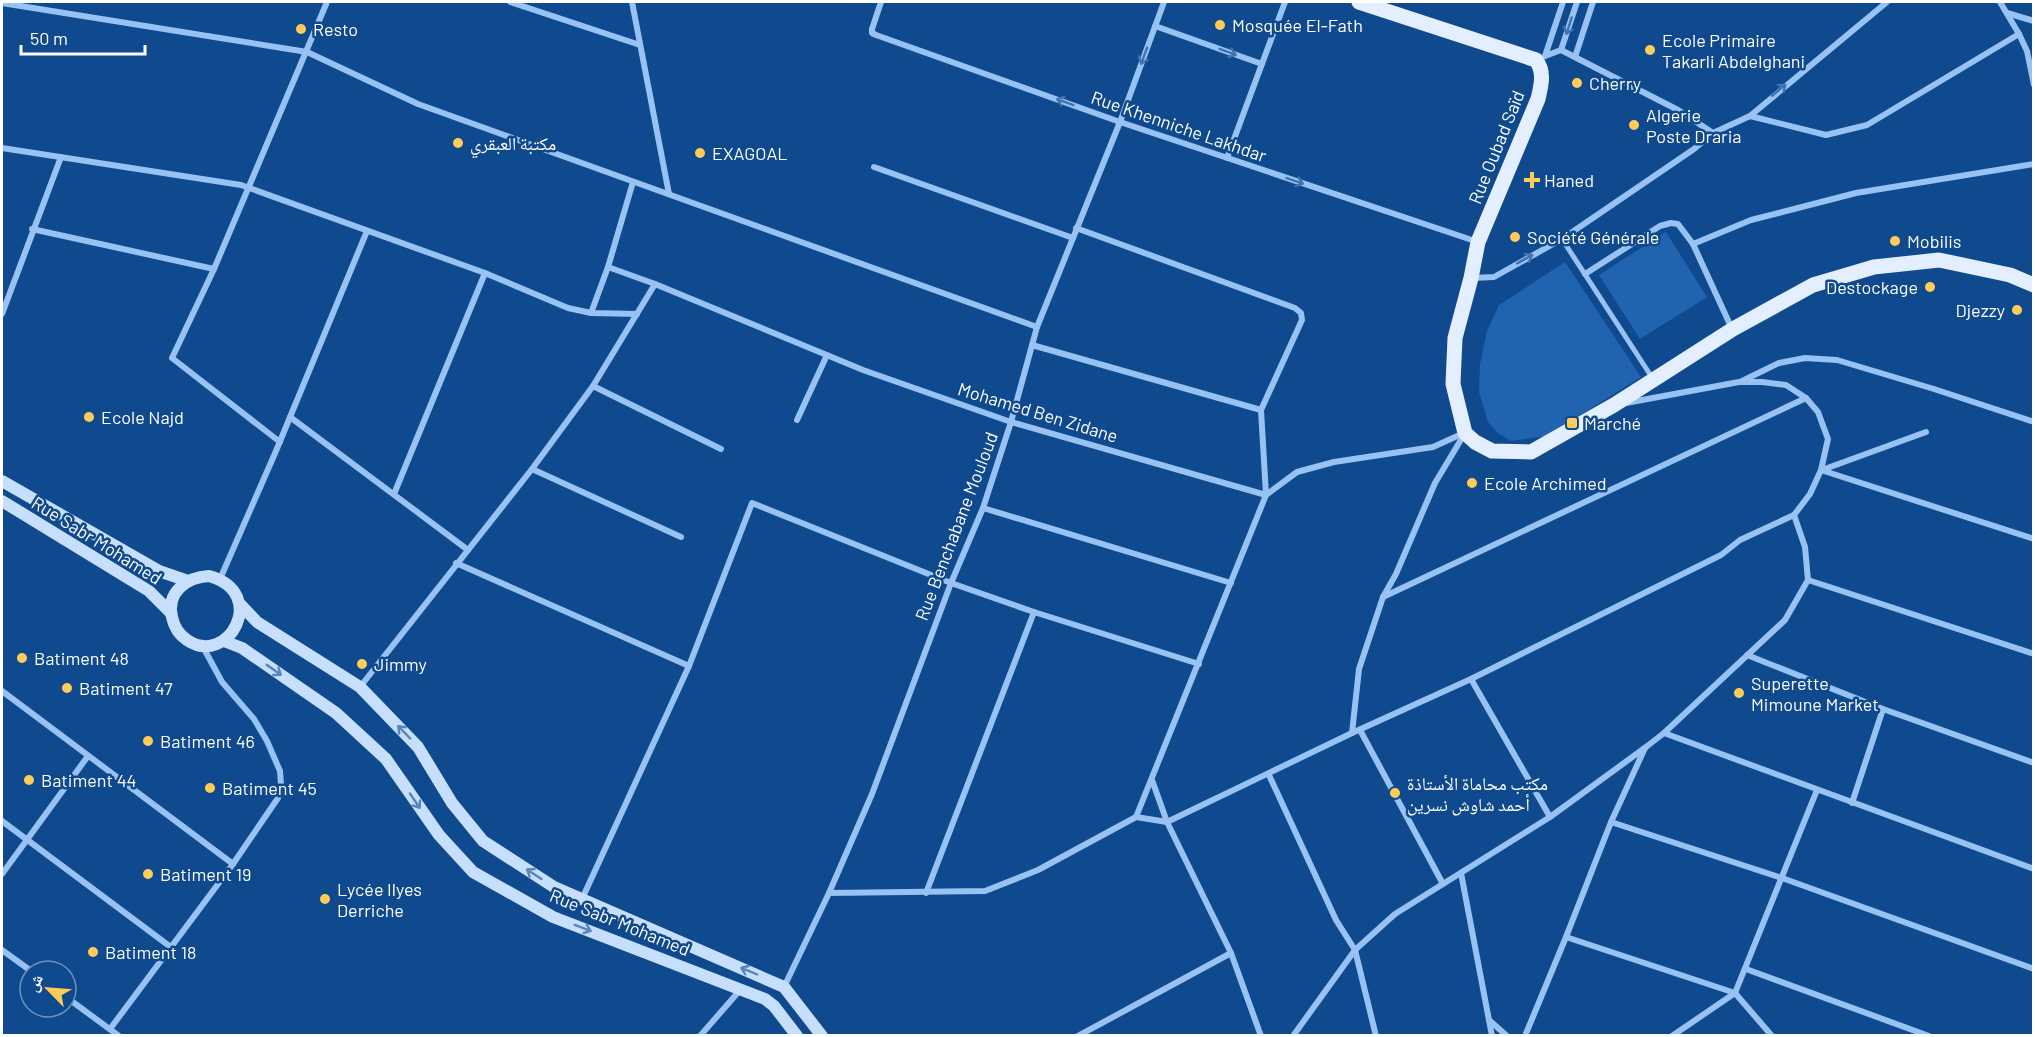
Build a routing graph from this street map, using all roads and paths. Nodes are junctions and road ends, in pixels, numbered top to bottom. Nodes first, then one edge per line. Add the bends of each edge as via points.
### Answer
1 (327, 2) edge
2 (510, 2) edge
3 (632, 2) edge
4 (881, 2) edge
5 (1164, 2) edge
6 (1285, 2) edge
7 (1359, 2) edge
8 (1563, 2) edge
9 (1577, 2) edge
10 (1593, 2) edge
11 (1887, 2) edge
12 (2000, 2) edge
13 (2, 3) edge
14 (2007, 13) junction
15 (2034, 21) edge
16 (1155, 26) junction
17 (2019, 34) junction
18 (640, 45) junction
19 (1561, 50) junction
20 (307, 52) junction
21 (1575, 57) junction
22 (1541, 58) junction
23 (1262, 64) junction
24 (2034, 85) edge
25 (1750, 116) junction
26 (1120, 122) junction
27 (1713, 133) junction
28 (2, 148) edge
29 (60, 157) junction
30 (1227, 158) junction
31 (2034, 164) edge
32 (874, 167) dead end
33 (633, 182) junction
34 (250, 187) junction
35 (669, 194) junction
36 (1076, 228) junction
37 (32, 229) junction
38 (367, 231) junction
39 (1072, 238) junction
40 (1562, 239) junction
41 (1478, 242) junction
42 (1693, 244) junction
43 (608, 267) junction
44 (214, 269) junction
45 (485, 273) junction
46 (1585, 274) junction
47 (1471, 278) junction
48 (655, 284) junction
49 (2034, 285) edge
50 (591, 313) junction
51 (2, 314) edge
52 (637, 314) junction
53 (1038, 327) junction
54 (1733, 329) junction
55 (1032, 345) junction
56 (827, 355) junction
57 (1653, 379) junction
58 (1739, 382) junction
59 (593, 386) junction
60 (1806, 398) junction
61 (1614, 405) junction
62 (1261, 410) junction
63 (290, 417) junction
64 (797, 420) dead end
65 (1011, 422) junction
66 (2034, 422) edge
67 (1926, 432) dead end
68 (1465, 433) junction
69 (280, 442) junction
70 (721, 449) dead end
71 (532, 469) junction
72 (1821, 470) junction
73 (2, 481) edge
74 (394, 494) junction
75 (1266, 495) junction
76 (2, 501) edge
77 (983, 508) junction
78 (1794, 515) junction
79 (681, 537) dead end
80 (2034, 539) edge
81 (468, 550) junction
82 (456, 563) junction
83 (220, 579) junction
84 (1808, 580) junction
85 (188, 581) junction
86 (951, 583) junction
87 (1231, 583) junction
88 (1383, 597) junction
89 (241, 605) junction
90 (170, 612) junction
91 (1034, 612) junction
92 (224, 641) junction
93 (203, 647) junction
94 (2034, 654) edge
95 (1748, 655) junction
96 (1199, 664) junction
97 (689, 666) junction
98 (1471, 679) junction
99 (360, 687) junction
100 (2, 691) edge
101 (1883, 708) junction
102 (1360, 730) junction
103 (1664, 732) junction
104 (1352, 733) junction
105 (1646, 747) junction
106 (88, 756) junction
107 (2034, 762) edge
108 (1269, 775) junction
109 (1152, 779) junction
110 (1817, 790) junction
111 (1852, 802) junction
112 (1136, 817) junction
113 (1550, 817) junction
114 (2, 821) edge
115 (1167, 822) junction
116 (1611, 822) junction
117 (26, 839) junction
118 (233, 864) junction
119 (2034, 869) edge
120 (1461, 873) junction
121 (2, 874) edge
122 (1782, 878) junction
123 (1443, 884) junction
124 (829, 893) junction
125 (926, 893) junction
126 (582, 899) junction
127 (1566, 937) junction
128 (172, 948) junction
129 (2, 950) edge
130 (1355, 951) junction
131 (1231, 953) junction
132 (18, 962) edge
133 (1746, 969) junction
134 (2034, 969) edge
135 (784, 987) junction
136 (741, 989) junction
137 (1735, 993) junction
138 (78, 1006) edge
139 (1489, 1020) junction
140 (110, 1029) junction
141 (119, 1035) edge
142 (700, 1035) edge
143 (797, 1035) edge
144 (822, 1035) edge
145 (1078, 1035) edge
146 (1261, 1035) edge
147 (1293, 1035) edge
148 (1376, 1035) edge
149 (1492, 1035) edge
150 (1507, 1035) edge
151 (1525, 1035) edge
152 (1672, 1035) edge
153 (1772, 1035) edge
154 (1929, 1035) edge

1 - 20 street
2 - 18 street
3 - 18 street
26 -> 4 street, Rue Khenniche Lakhdar via 872,33
5 - 16 street, Rue Benchabane Mouloud
6 - 23 street
7 - 22 main road
8 - 22 street, Rue Oubad Saïd
9 -> 19 street
10 - 21 street
25 -> 11 street
12 - 14 street
13 - 20 street
14 - 15 street
14 - 17 street
16 -> 23 street
16 -> 26 street, Rue Benchabane Mouloud
17 - 24 street
17 - 25 street via 1866,125 1826,135
18 - 35 street
19 - 21 street
19 - 22 street
20 - 33 street via 418,104
20 - 34 street
21 - 27 street via 1678,110
22 - 41 main road, Rue Oubad Saïd via 1538,99
23 - 30 street
25 - 27 street
26 - 30 street, Rue Khenniche Lakhdar
26 - 36 street, Rue Benchabane Mouloud
27 - 40 street
28 - 29 street
29 - 34 street
29 - 37 street
30 -> 41 street, Rue Khenniche Lakhdar
31 - 42 street via 1856,193 1751,220
32 - 39 street
33 - 35 street
33 - 43 street
34 - 38 street
34 - 44 street
35 - 53 street
36 - 39 street, Rue Benchabane Mouloud
36 - 62 street via 1296,308 1302,320
37 - 44 street
37 - 51 street
38 - 45 street
38 - 63 street
39 - 53 street, Rue Benchabane Mouloud
40 - 46 street
47 -> 40 street via 1494,277
41 - 47 main road, Rue Oubad Saïd
42 - 46 street via 1678,224 1659,226
42 - 54 street
43 - 48 street, Mohamed Ben Zidane
43 - 50 street
44 - 69 street via 172,358
45 - 50 street via 568,308
45 - 74 street
46 - 57 street
47 - 68 main road, Rue Oubad Saïd via 1455,338 1453,384
48 - 52 street
48 - 56 street, Mohamed Ben Zidane
49 - 54 main road via 2010,275 1939,260 1874,267 1813,285
50 - 52 street
52 - 59 street
53 - 55 street, Rue Benchabane Mouloud
54 - 57 main road
55 - 62 street
55 - 65 street, Rue Benchabane Mouloud
56 - 64 street
56 - 65 street, Mohamed Ben Zidane
57 - 61 main road
58 - 60 street via 1786,385
58 - 61 street
58 - 66 street via 1779,363 1805,357 1837,360
59 - 70 street
59 - 71 street
60 - 72 street via 1818,412 1828,439
60 - 88 street
61 - 68 main road via 1532,452 1492,451
62 - 75 street
63 - 69 street
63 - 74 street
65 - 75 street, Mohamed Ben Zidane
65 - 77 street, Rue Benchabane Mouloud
67 - 72 street
68 - 75 street via 1433,447 1334,462 1297,472
68 - 88 street via 1435,483
69 - 83 street
71 - 79 street
71 - 81 street
72 - 78 street
72 - 80 street
73 - 85 main road via 159,571
74 - 81 street
75 - 87 street
76 - 90 main road, Rue Sabr Mohamed via 149,591
77 - 86 street, Rue Benchabane Mouloud
77 - 87 street
78 - 84 street via 1805,547
78 - 98 street
81 - 82 street
82 - 97 street
82 - 99 street
83 - 85 main road via 209,576
83 - 89 main road via 229,585
84 - 94 street
84 - 95 street via 1785,620
85 - 90 main road via 175,594
86 - 91 street
86 - 97 street via 752,503
86 - 124 street, Rue Benchabane Mouloud via 872,794
87 - 96 street
88 - 104 street via 1359,669
89 - 92 main road via 237,625
89 - 99 main road via 257,622
90 - 93 main road via 179,634
91 - 96 street
91 - 125 street
92 - 93 main road
92 -> 136 main road, Rue Sabr Mohamed via 242,648 336,713 386,759 439,836 473,873 553,917
93 - 118 street via 222,682 254,719 280,771 278,798
95 - 101 street
95 - 103 street
96 - 109 street
97 - 126 street
98 - 102 street
98 - 113 street
126 -> 99 main road via 554,887 483,841 452,803 418,747
100 - 106 street
101 - 107 street
101 - 111 street
102 - 104 street
102 - 123 street
103 - 105 street
103 - 110 street
104 - 108 street
105 - 113 street
105 - 116 street
106 - 117 street
106 - 118 street
108 - 115 street
108 - 130 street via 1336,920
109 - 112 street
109 - 115 street
110 - 111 street
110 - 122 street
111 - 119 street
112 - 115 street
112 - 125 street via 1038,870 985,891
113 - 120 street
114 - 117 street
115 - 131 street
116 - 122 street
116 - 127 street
117 - 121 street
117 - 128 street
118 - 128 street
120 - 123 street
120 - 139 street
122 - 133 street
122 - 134 street
123 - 130 street via 1395,914
124 - 125 street
124 - 135 street, Rue Benchabane Mouloud
135 -> 126 main road
127 - 137 street
127 - 151 street
128 - 140 street
129 - 132 street
130 - 147 street
130 - 148 street
131 - 145 street
131 - 146 street
133 - 137 street
133 - 154 street
135 - 144 main road
136 - 142 street
136 - 143 main road, Rue Sabr Mohamed via 774,1006
137 - 152 street
137 - 153 street
138 - 140 street
139 - 149 street
139 - 150 street
140 - 141 street

